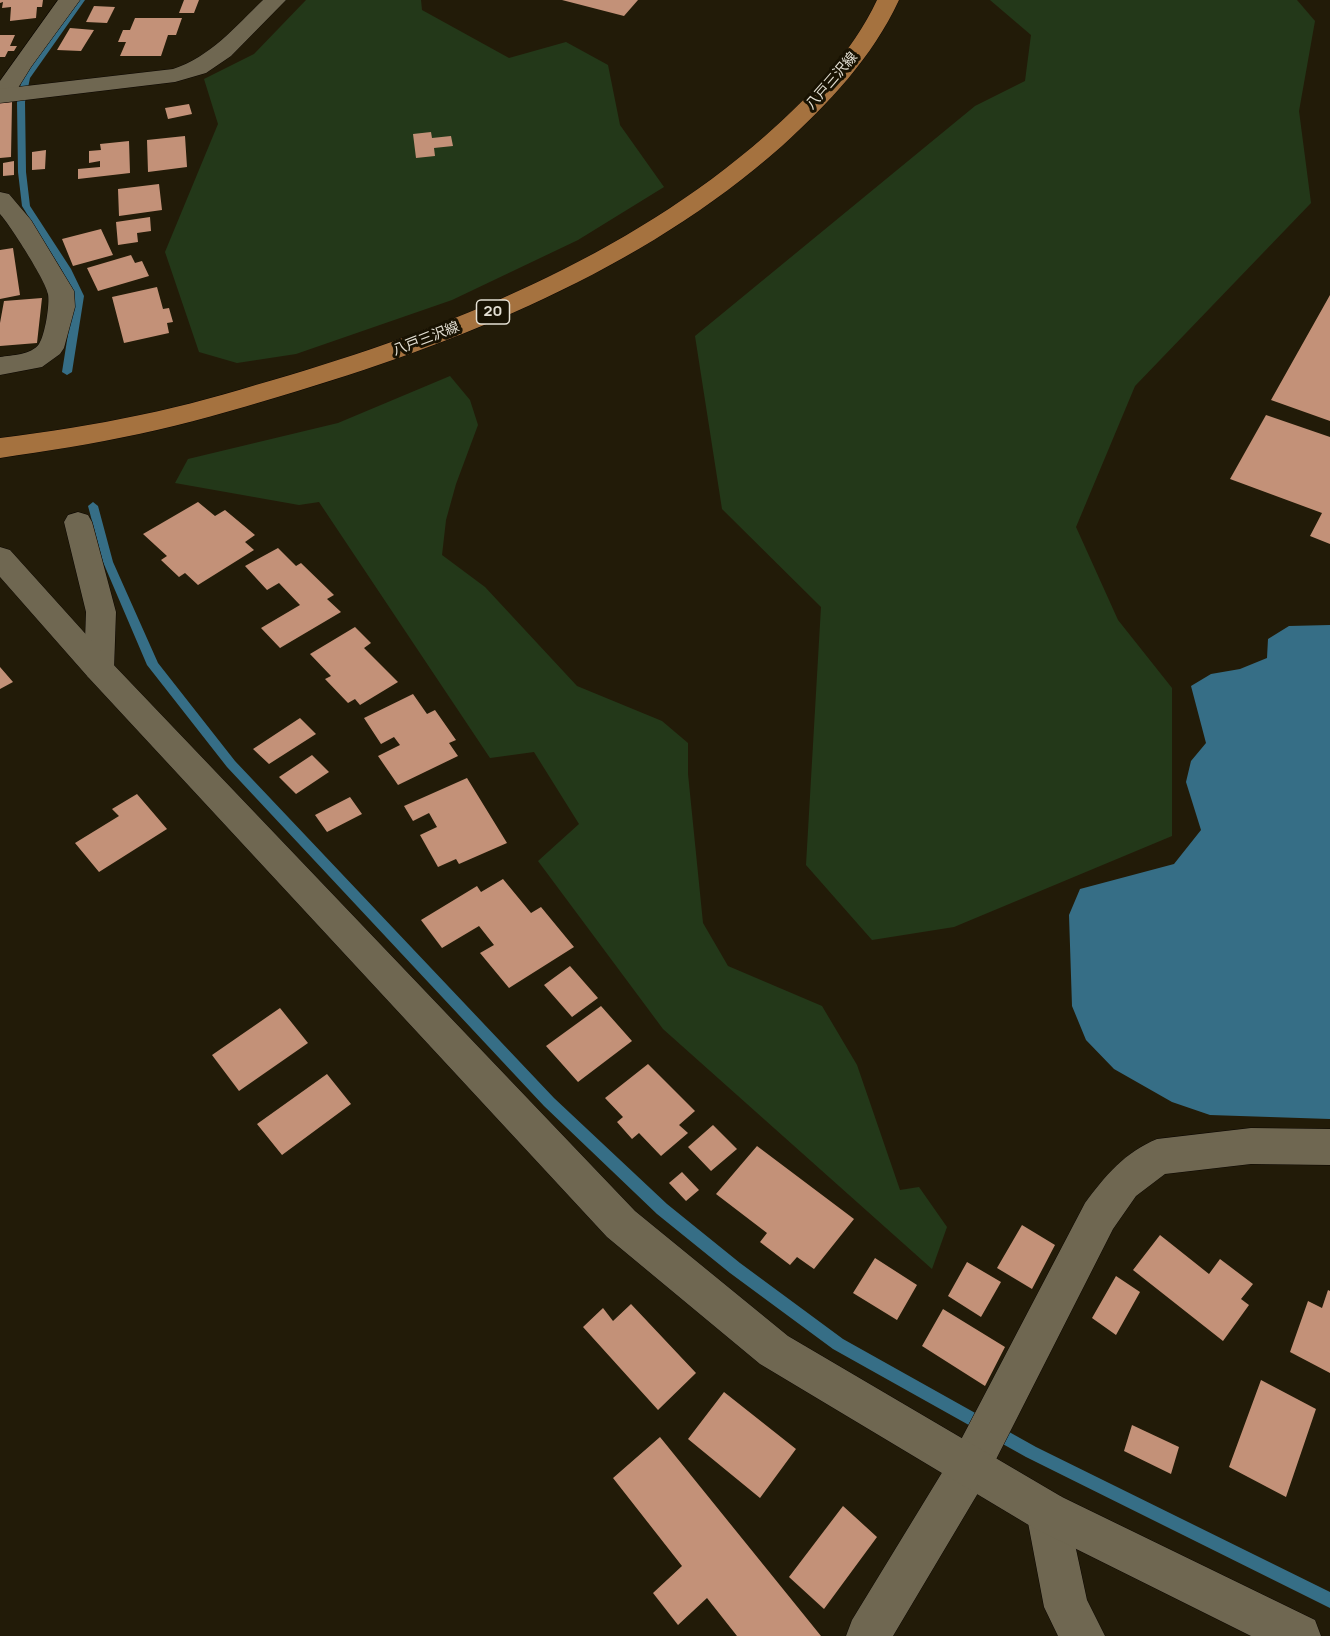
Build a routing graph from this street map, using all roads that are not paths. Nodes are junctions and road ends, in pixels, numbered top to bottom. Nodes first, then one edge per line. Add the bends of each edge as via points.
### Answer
1 (69, 0) edge
2 (275, 0) edge
3 (888, 0) edge
4 (1, 96) edge
5 (0, 198) edge
6 (0, 366) edge
7 (0, 448) edge
8 (78, 522) dead end
9 (0, 558) edge
10 (99, 669) junction
11 (1330, 1147) edge
12 (969, 1468) junction
13 (1047, 1512) junction
14 (868, 1636) edge
15 (1083, 1636) edge
16 (1299, 1636) edge

1 - 4 street
2 - 4 street via 223,51 198,68 175,75
3 - 7 main road, 八戸三沢線 / 20 via 867,38 798,120 726,182 595,263 412,346 299,382 104,432
5 - 6 street via 19,220 61,291 62,307 51,348 33,361
8 - 10 street via 101,612
9 - 10 street
10 - 12 street via 621,1224 774,1350
11 - 12 street via 1251,1146 1157,1156 1123,1183 1099,1216
12 - 13 street
12 - 14 street
13 - 15 street via 1066,1607
13 - 16 street

